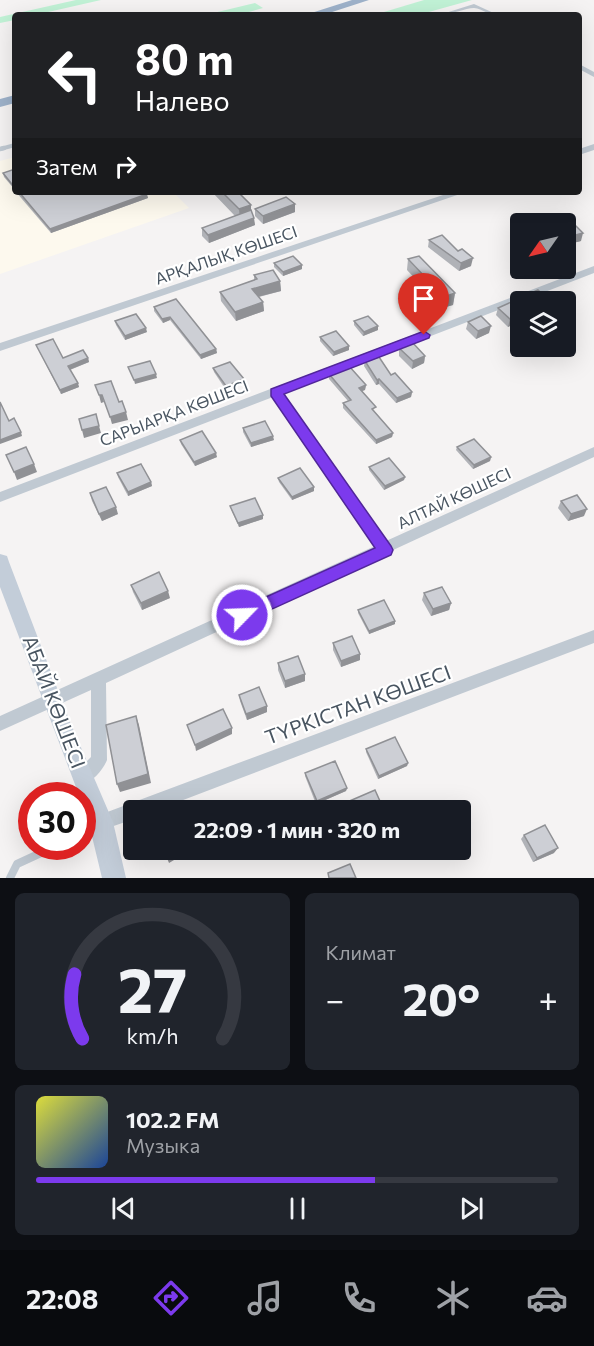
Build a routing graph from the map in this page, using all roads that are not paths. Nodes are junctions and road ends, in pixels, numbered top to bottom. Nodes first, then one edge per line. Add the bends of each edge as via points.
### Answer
1 (364, 0) edge
2 (322, 12) edge
3 (453, 12) edge
4 (490, 12) edge
5 (452, 195) edge
6 (594, 269) edge
7 (0, 347) edge
8 (276, 392) junction
9 (594, 452) edge
10 (0, 497) edge
11 (385, 550) junction
12 (0, 562) edge
13 (594, 636) edge
14 (99, 679) junction
15 (53, 700) junction
16 (0, 724) edge
17 (83, 777) junction
18 (160, 800) edge
19 (123, 814) edge
20 (102, 822) junction
21 (96, 825) edge
22 (26, 860) edge
23 (10, 878) edge
24 (114, 878) edge

1 - 2 highway
3 - 4 street via 474,6
5 - 7 street, АРҚАЛЫҚ КӨШЕСІ
6 - 8 street, САРЫАРҚА КӨШЕСІ
8 - 10 street, САРЫАРҚА КӨШЕСІ
8 - 11 street
9 - 11 street, АЛТАЙ КӨШЕСІ
11 - 14 street, АЛТАЙ КӨШЕСІ
12 - 15 main road, АБАЙ КӨШЕСІ
13 - 18 street, ТҮРКІСТАН КӨШЕСІ
14 - 15 street, АЛТАЙ КӨШЕСІ
14 - 17 street via 99,759
15 - 16 street, АЛТАЙ КӨШЕСІ
15 - 17 main road, АБАЙ КӨШЕСІ
17 - 20 main road, АБАЙ КӨШЕСІ
19 - 20 street, ТҮРКІСТАН КӨШЕСІ
20 - 21 lane
20 - 24 main road, АБАЙ КӨШЕСІ
22 - 23 lane via 17,864

